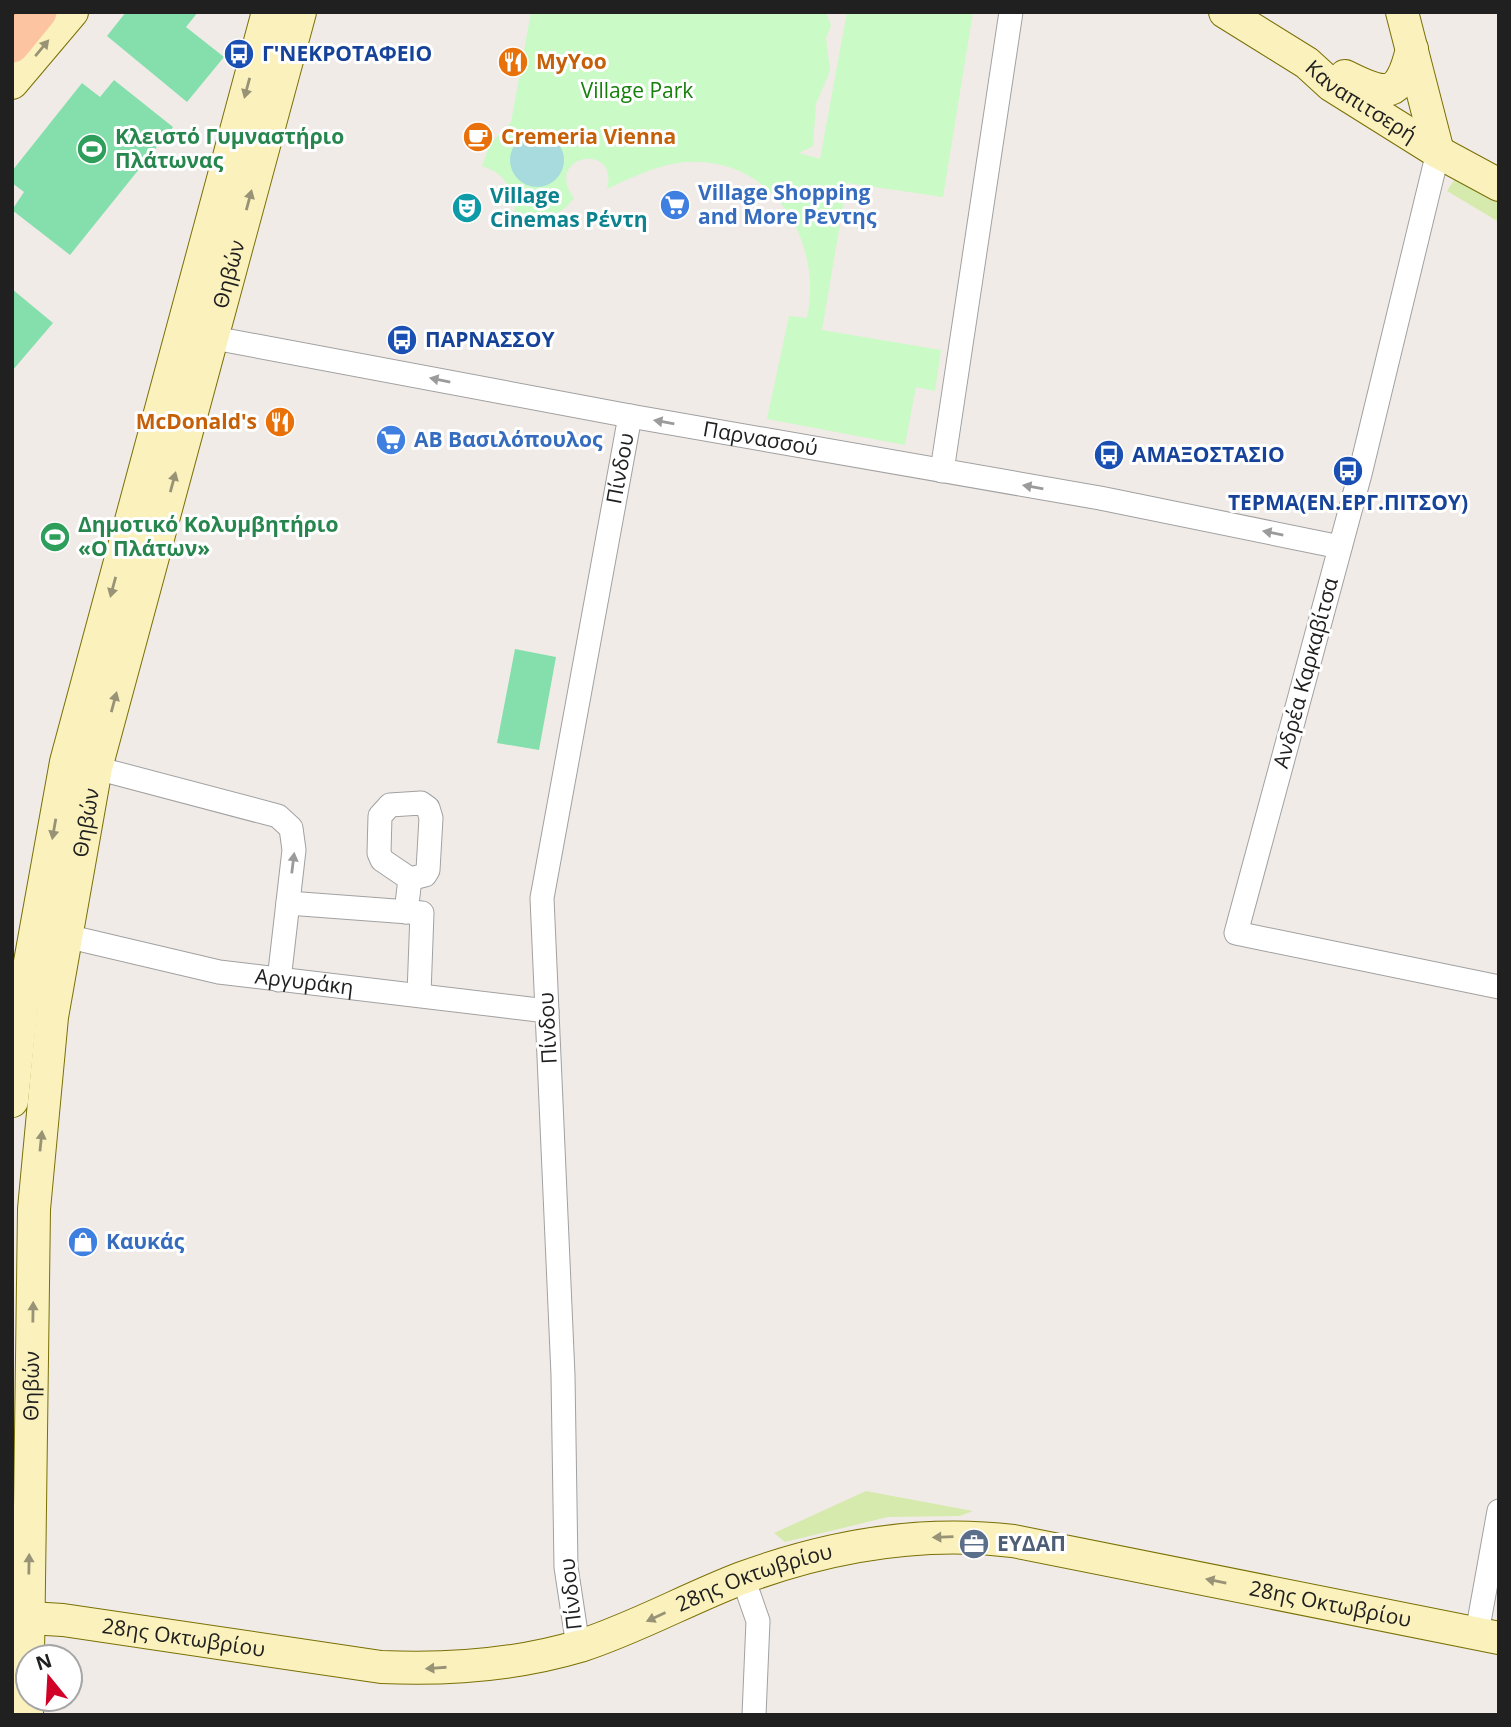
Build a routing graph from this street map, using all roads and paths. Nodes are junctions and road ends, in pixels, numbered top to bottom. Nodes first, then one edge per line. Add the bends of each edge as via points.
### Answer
1 (39, 12) edge
2 (72, 12) edge
3 (268, 12) edge
4 (300, 12) edge
5 (1011, 12) edge
6 (1225, 12) edge
7 (1402, 12) edge
8 (12, 45) edge
9 (1412, 49) junction
10 (1307, 63) junction
11 (12, 83) edge
12 (1438, 152) junction
13 (1499, 185) edge
14 (181, 332) junction
15 (212, 337) junction
16 (630, 416) junction
17 (942, 471) junction
18 (1340, 547) junction
19 (96, 768) junction
20 (410, 879) dead end
21 (288, 902) junction
22 (406, 912) junction
23 (66, 936) junction
24 (279, 980) junction
25 (1499, 987) edge
26 (419, 994) junction
27 (547, 1011) junction
28 (12, 1101) edge
29 (23, 1219) edge
30 (1499, 1511) edge
31 (743, 1578) junction
32 (20, 1617) edge
33 (1488, 1636) edge
34 (25, 1643) edge
35 (578, 1646) junction
36 (754, 1715) edge

1 - 8 main road
11 -> 2 main road
3 -> 14 main road, Θηβών
15 -> 4 main road, Θηβών
5 - 17 street
6 - 10 main road, Καναπιτσερή
7 - 9 main road
9 - 10 main road via 1403,81 1382,92
9 - 12 main road
10 - 12 main road, Καναπιτσερή via 1335,87
12 - 13 main road, Καναπιτσερή
12 - 18 street, Ανδρέα Καρκαβίτσα
14 - 15 street, Παρνασσού
14 -> 28 main road, Θηβών via 66,762 21,1013
16 -> 15 street, Παρνασσού
19 -> 15 main road, Θηβών
17 -> 16 street, Παρνασσού
16 - 27 street, Πίνδου via 542,898
18 -> 17 street, Παρνασσού
18 - 25 street, Ανδρέα Καρκαβίτσα via 1237,933
21 -> 19 street via 292,828 278,816
19 - 23 main road, Θηβών
20 - 22 street
21 - 22 street
21 - 24 street
22 - 26 street via 422,913
23 - 24 street, Αργυράκη via 219,972
29 -> 23 main road, Θηβών
24 - 26 street, Αργυράκη
26 - 27 street, Αργυράκη
27 - 35 street, Πίνδου via 563,1375 566,1567
32 -> 29 main road, Θηβών
30 - 33 street
33 -> 31 main road, 28ης Οκτωβρίου via 980,1537 865,1545
31 -> 35 main road, 28ης Οκτωβρίου
31 - 36 street via 758,1621
32 - 34 main road, Θηβών
35 -> 32 main road, 28ης Οκτωβρίου via 483,1665 381,1667

